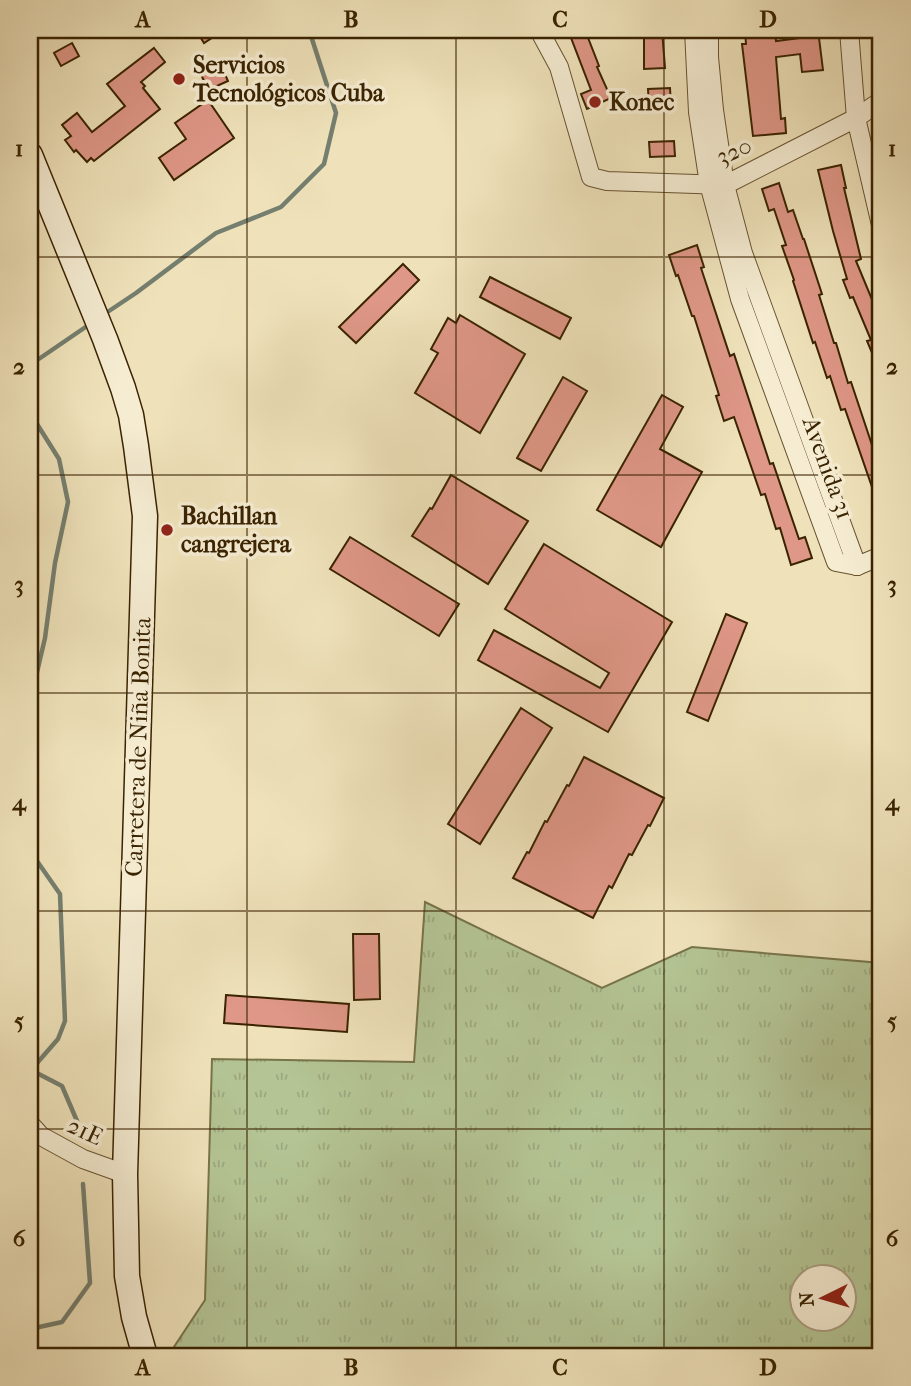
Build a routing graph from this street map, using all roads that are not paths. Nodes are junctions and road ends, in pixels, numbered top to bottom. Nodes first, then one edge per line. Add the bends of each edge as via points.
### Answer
1 (539, 30) edge
2 (694, 30) edge
3 (709, 30) edge
4 (849, 30) edge
5 (881, 101) edge
6 (856, 118) junction
7 (30, 155) edge
8 (717, 185) junction
9 (881, 225) edge
10 (881, 556) edge
11 (30, 1124) edge
12 (125, 1174) junction
13 (145, 1356) edge

1 - 8 street, 320 via 559,67 591,177
2 - 8 street, Avenida 31 via 698,112
3 - 8 street, Avenida 31
4 - 6 street
5 - 6 street, 320
6 - 8 street, 320
6 - 9 street
7 - 12 main road, Carretera de Niña Bonita via 98,319 131,415 145,516
8 - 10 street, Avenida 31 via 857,566
11 - 12 street, 21E via 41,1136 83,1159
12 - 13 main road, Carretera de Niña Bonita via 127,1276

